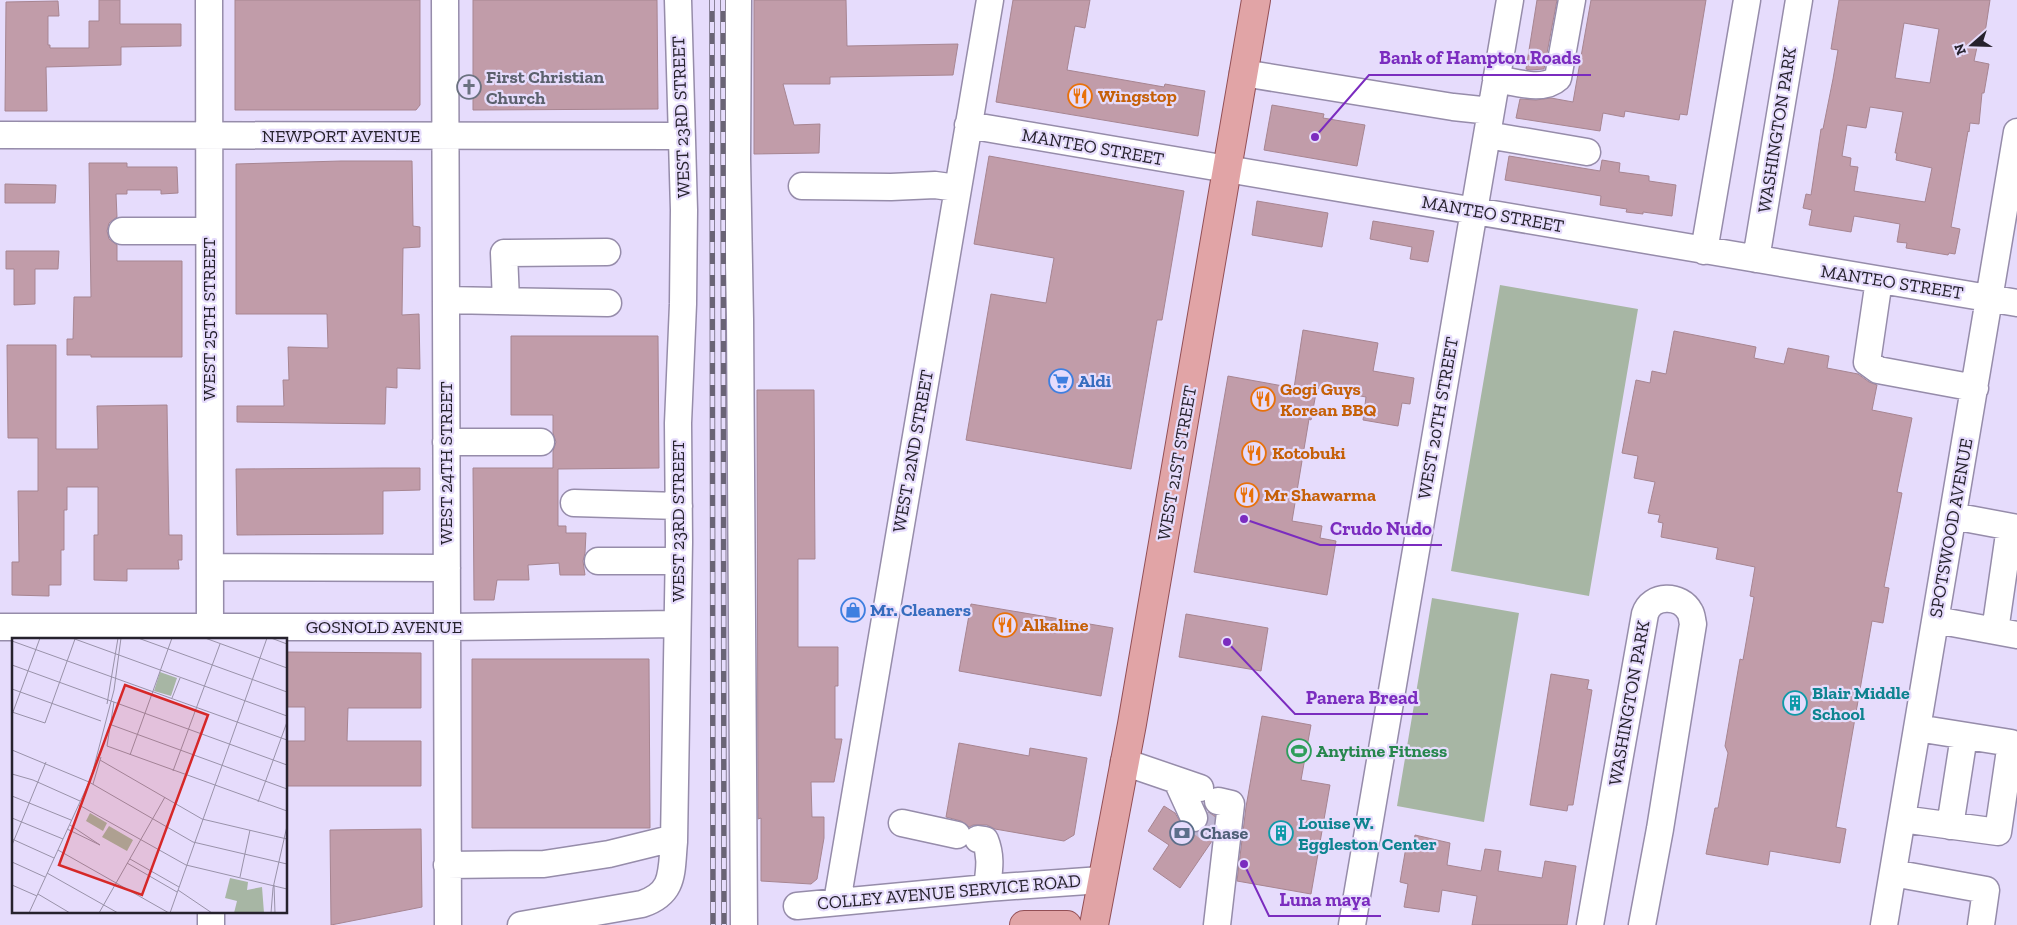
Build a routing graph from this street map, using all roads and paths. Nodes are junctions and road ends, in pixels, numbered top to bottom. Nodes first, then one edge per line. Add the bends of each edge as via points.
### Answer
1 (208, 0) edge
2 (445, 0) edge
3 (678, 0) edge
4 (738, 0) edge
5 (990, 0) edge
6 (1256, 0) edge
7 (1510, 0) edge
8 (1572, 0) edge
9 (1747, 0) edge
10 (1799, 0) edge
11 (1243, 73) junction
12 (1496, 79) junction
13 (1489, 123) junction
14 (968, 125) junction
15 (2017, 132) edge
16 (0, 135) edge
17 (209, 136) junction
18 (445, 136) junction
19 (681, 136) junction
20 (1587, 152) dead end
21 (1228, 169) junction
22 (802, 186) dead end
23 (957, 188) junction
24 (1473, 211) junction
25 (209, 230) junction
26 (122, 231) dead end
27 (1704, 251) junction
28 (607, 252) dead end
29 (1756, 260) junction
30 (1879, 280) junction
31 (1990, 298) junction
32 (446, 300) junction
33 (506, 302) junction
34 (608, 303) dead end
35 (2017, 303) edge
36 (1975, 388) junction
37 (446, 442) junction
38 (541, 442) dead end
39 (574, 503) dead end
40 (679, 506) junction
41 (1953, 516) junction
42 (2014, 527) edge
43 (598, 561) dead end
44 (678, 561) junction
45 (210, 567) junction
46 (446, 568) junction
47 (1936, 620) junction
48 (677, 624) junction
49 (0, 627) edge
50 (447, 627) junction
51 (210, 632) edge
52 (2006, 633) edge
53 (1917, 728) junction
54 (1964, 736) junction
55 (1124, 762) junction
56 (1902, 819) junction
57 (902, 823) dead end
58 (1950, 826) junction
59 (674, 838) junction
60 (448, 865) junction
61 (1893, 873) junction
62 (1101, 880) junction
63 (987, 888) junction
64 (837, 902) junction
65 (797, 906) dead end
66 (211, 912) edge
67 (744, 922) edge
68 (211, 925) edge
69 (448, 925) edge
70 (520, 925) edge
71 (1024, 925) edge
72 (1067, 925) edge
73 (1094, 925) edge
74 (1217, 925) edge
75 (1352, 925) edge
76 (1590, 925) edge
77 (1642, 925) edge
78 (1884, 925) edge
79 (1981, 925) edge

1 - 17 street, WEST 25TH STREET
2 - 18 street, WEST 24TH STREET
3 - 19 street, WEST 23RD STREET
4 - 67 street
5 - 14 street, WEST 22ND STREET
6 - 11 main road, WEST 21ST STREET
7 - 12 street, WEST 20TH STREET
8 - 12 street via 1558,78 1552,84 1543,85
9 - 27 street
10 - 29 street, WASHINGTON PARK
11 - 13 street via 1420,100 1453,107
11 - 21 main road, WEST 21ST STREET
12 - 13 street, WEST 20TH STREET
13 - 20 street
13 - 24 street, WEST 20TH STREET
14 - 21 street, MANTEO STREET
14 - 23 street, WEST 22ND STREET
15 - 31 street, SPOTSWOOD AVENUE
16 - 17 street, NEWPORT AVENUE
17 - 18 street, NEWPORT AVENUE
17 - 25 street, WEST 25TH STREET
18 - 19 street, NEWPORT AVENUE
18 - 32 street, WEST 24TH STREET
19 - 40 street, WEST 23RD STREET via 684,210
21 - 24 street, MANTEO STREET
21 - 55 main road, WEST 21ST STREET
22 - 23 street via 935,185
23 - 64 street, WEST 22ND STREET
24 - 27 street, MANTEO STREET
24 - 75 street, WEST 20TH STREET
25 - 26 street
25 - 45 street, WEST 25TH STREET
27 - 29 street, MANTEO STREET
28 - 33 street via 504,253
29 - 30 street, MANTEO STREET
30 - 31 street, MANTEO STREET
30 - 36 street via 1867,362 1878,370
31 - 35 street, MANTEO STREET
31 - 36 street, SPOTSWOOD AVENUE
32 - 33 street
32 - 37 street, WEST 24TH STREET
33 - 34 street
36 - 41 street, SPOTSWOOD AVENUE
37 - 38 street
37 - 46 street, WEST 24TH STREET
39 - 40 street
40 - 44 street, WEST 23RD STREET
41 - 42 street
41 - 47 street, SPOTSWOOD AVENUE
42 - 52 street
43 - 44 street
44 - 48 street, WEST 23RD STREET
45 - 46 street
45 - 51 street, WEST 25TH STREET
46 - 50 street, WEST 24TH STREET
47 - 52 street
47 - 53 street, SPOTSWOOD AVENUE
48 - 50 street, GOSNOLD AVENUE
48 - 59 street, WEST 23RD STREET
49 - 51 street, GOSNOLD AVENUE
50 - 51 street, GOSNOLD AVENUE
50 - 60 street, WEST 24TH STREET
53 - 54 street
53 - 56 street, SPOTSWOOD AVENUE
54 - 58 street
54 - 58 street via 2011,743 1998,832
55 - 62 main road, WEST 21ST STREET
55 - 74 street via 1207,810
56 - 58 street
56 - 61 street, SPOTSWOOD AVENUE
57 - 63 street via 985,840 990,859
59 - 60 street via 610,854 544,864
59 - 70 street, WEST 23RD STREET via 670,881 656,900
60 - 69 street, WEST 24TH STREET
61 - 78 street, SPOTSWOOD AVENUE
61 - 79 street via 1986,890
62 - 63 street, COLLEY AVENUE SERVICE ROAD
62 - 73 main road, WEST 21ST STREET
63 - 64 street, COLLEY AVENUE SERVICE ROAD
64 - 65 street, COLLEY AVENUE SERVICE ROAD
66 - 68 street
71 - 72 main road
76 - 77 street, WASHINGTON PARK via 1646,609 1659,599 1669,598 1684,605 1693,624

